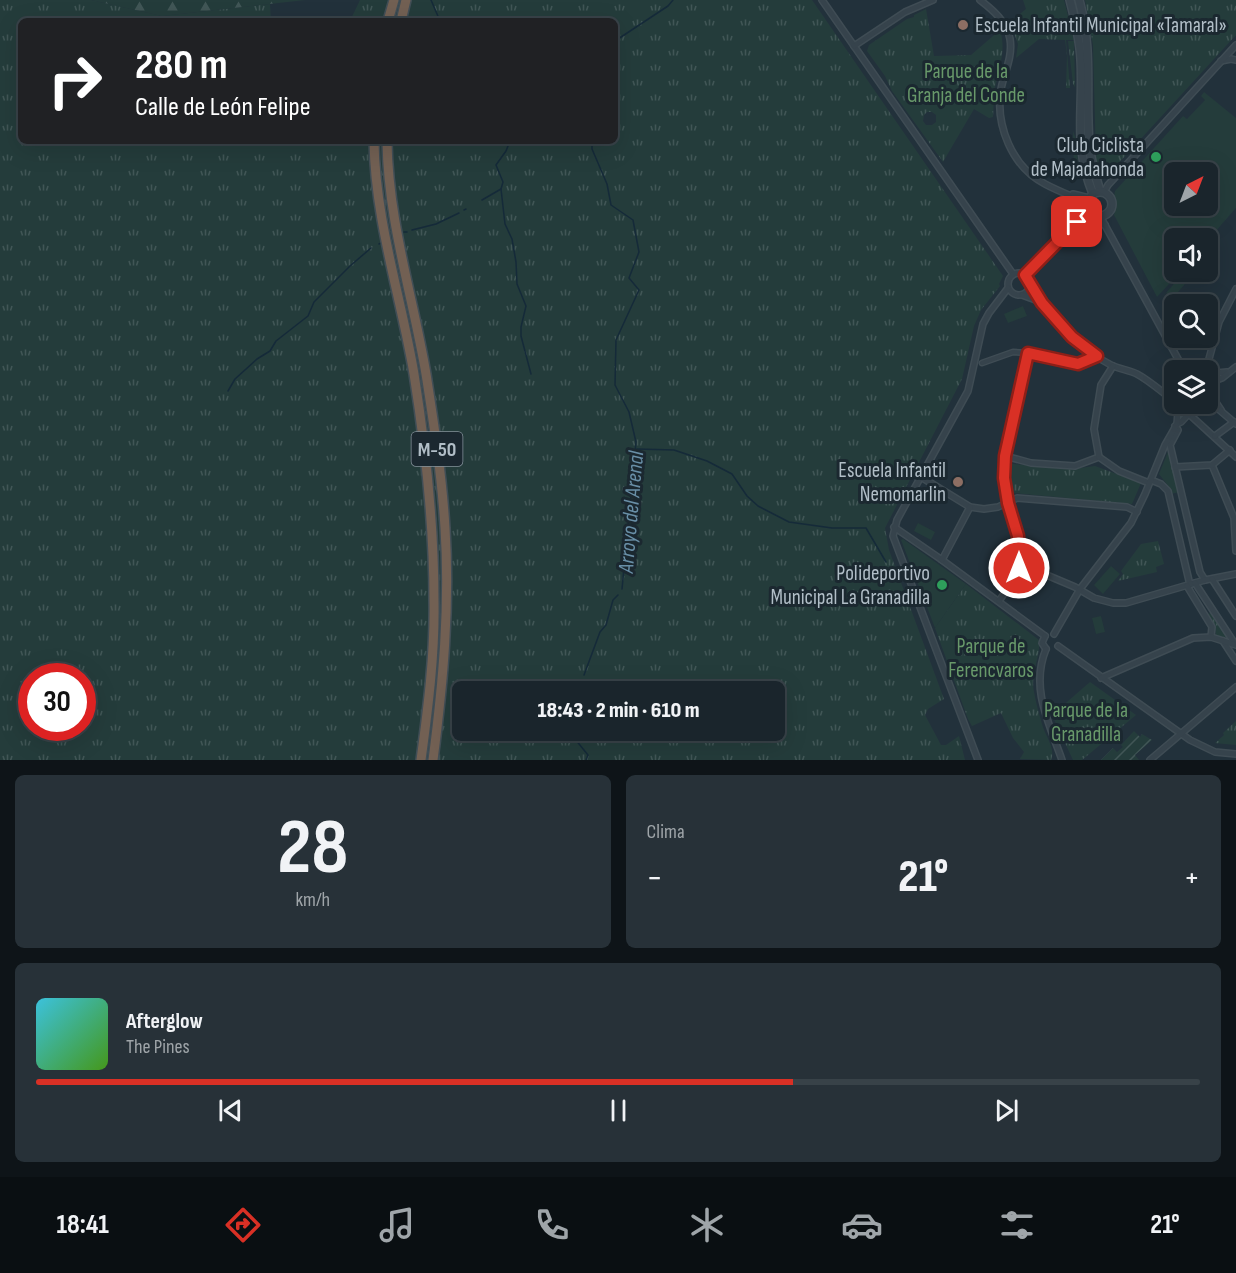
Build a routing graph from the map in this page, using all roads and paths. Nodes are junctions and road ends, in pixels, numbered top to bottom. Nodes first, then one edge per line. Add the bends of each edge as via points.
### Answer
1 (394, 0) edge
2 (406, 0) edge
3 (822, 0) edge
4 (933, 0) edge
5 (980, 0) edge
6 (1070, 0) edge
7 (1079, 0) edge
8 (389, 18) edge
9 (401, 18) edge
10 (854, 46) junction
11 (1236, 46) edge
12 (1236, 60) edge
13 (1220, 62) junction
14 (374, 144) edge
15 (387, 144) edge
16 (1113, 180) junction
17 (1098, 183) junction
18 (1108, 184) junction
19 (1090, 186) junction
20 (1078, 197) junction
21 (1095, 199) junction
22 (1104, 215) junction
23 (1077, 222) junction
24 (1106, 226) junction
25 (1013, 274) junction
26 (1025, 275) junction
27 (1030, 285) junction
28 (1008, 288) junction
29 (1236, 289) edge
30 (1019, 295) junction
31 (998, 302) junction
32 (1042, 303) junction
33 (1028, 353) junction
34 (1097, 356) junction
35 (1209, 359) edge
36 (1180, 360) edge
37 (982, 363) dead end
38 (1113, 366) junction
39 (1236, 367) edge
40 (1228, 372) junction
41 (1218, 374) edge
42 (1218, 379) edge
43 (1164, 394) edge
44 (1218, 407) edge
45 (1178, 414) edge
46 (1189, 414) edge
47 (1191, 414) edge
48 (1235, 423) edge
49 (1176, 425) junction
50 (1215, 436) junction
51 (1230, 450) junction
52 (1005, 456) junction
53 (1236, 457) edge
54 (1099, 458) junction
55 (1212, 465) junction
56 (1175, 467) junction
57 (921, 477) junction
58 (1150, 481) junction
59 (1008, 503) junction
60 (970, 507) junction
61 (1137, 512) junction
62 (894, 527) junction
63 (1236, 551) edge
64 (942, 560) junction
65 (1019, 568) junction
66 (1236, 573) edge
67 (1212, 579) junction
68 (1205, 580) junction
69 (1190, 585) junction
70 (1080, 589) junction
71 (999, 601) junction
72 (1236, 616) edge
73 (1054, 634) junction
74 (1045, 636) junction
75 (1211, 637) junction
76 (1223, 641) junction
77 (1235, 644) edge
78 (1058, 646) junction
79 (1046, 649) junction
80 (1236, 661) edge
81 (1101, 678) junction
82 (1236, 687) edge
83 (1181, 735) junction
84 (1236, 754) edge
85 (421, 760) edge
86 (433, 760) edge
87 (978, 760) edge
88 (1062, 760) edge
89 (1150, 760) edge

1 - 8 highway
2 - 9 highway
3 - 10 street
4 - 10 street via 905,12
5 - 20 street via 1001,20 1010,39 1000,101 1001,123 1008,144 1017,159 1044,184
6 - 19 street via 1081,62 1081,155
7 - 17 street via 1089,66 1089,142
10 - 25 street
11 - 13 street
12 - 13 street
13 - 16 street
14 - 85 highway, M-50 via 388,252 426,455 432,531 434,603
15 - 86 highway, M-50 via 399,249 426,372 445,529 444,665
16 - 18 street
16 - 21 street
17 - 18 street
17 - 21 street
18 - 21 street
19 - 20 street
19 - 21 street
20 - 21 street
20 - 23 street
21 - 22 street
21 - 22 street via 1111,198 1112,207
21 - 23 street
22 - 24 street
23 - 24 street via 1091,219
23 - 26 street
24 - 36 street
25 - 26 street
25 - 28 street
26 - 27 street
27 - 30 street
27 - 32 street
28 - 30 street
28 - 31 street
29 - 35 street via 1219,321
30 - 31 street
30 - 32 street
31 - 57 street via 983,324 968,391
32 - 34 street via 1072,337
33 - 34 street via 1078,364
33 - 37 street via 1013,352
33 - 52 street
34 - 38 street
38 - 43 street via 1137,374
38 - 54 street via 1101,385 1094,429
39 - 40 street
40 - 41 street
40 - 42 street
44 - 48 street
45 - 49 street
46 - 49 street
47 - 50 street
48 - 50 street
49 - 56 street via 1178,430 1170,446
49 - 58 street
50 - 51 street
51 - 53 street
51 - 55 street
52 - 54 street via 1031,463 1075,466
52 - 59 street
54 - 58 street via 1119,471
55 - 56 street
55 - 63 street via 1234,518
56 - 68 street
57 - 60 street
57 - 62 street
58 - 61 street
58 - 69 street via 1168,491
59 - 60 street via 984,509
59 - 61 street via 1017,498 1127,507
59 - 65 street via 1018,536
60 - 64 street
61 - 70 street
62 - 64 street
62 - 87 street via 896,545
64 - 71 street
65 - 70 street
65 - 71 street
66 - 67 street
67 - 68 street
67 - 72 street
68 - 69 street
69 - 70 street via 1126,603 1094,598
69 - 75 street via 1212,627
69 - 77 street
70 - 73 street
71 - 74 street
73 - 74 street
73 - 78 street
74 - 79 street via 1042,643
75 - 76 street
75 - 81 street via 1193,638
76 - 77 street
76 - 80 street
78 - 79 street
78 - 81 street
79 - 88 street via 1039,679 1041,700
81 - 83 street
82 - 83 street
83 - 84 street via 1208,749
83 - 89 street

